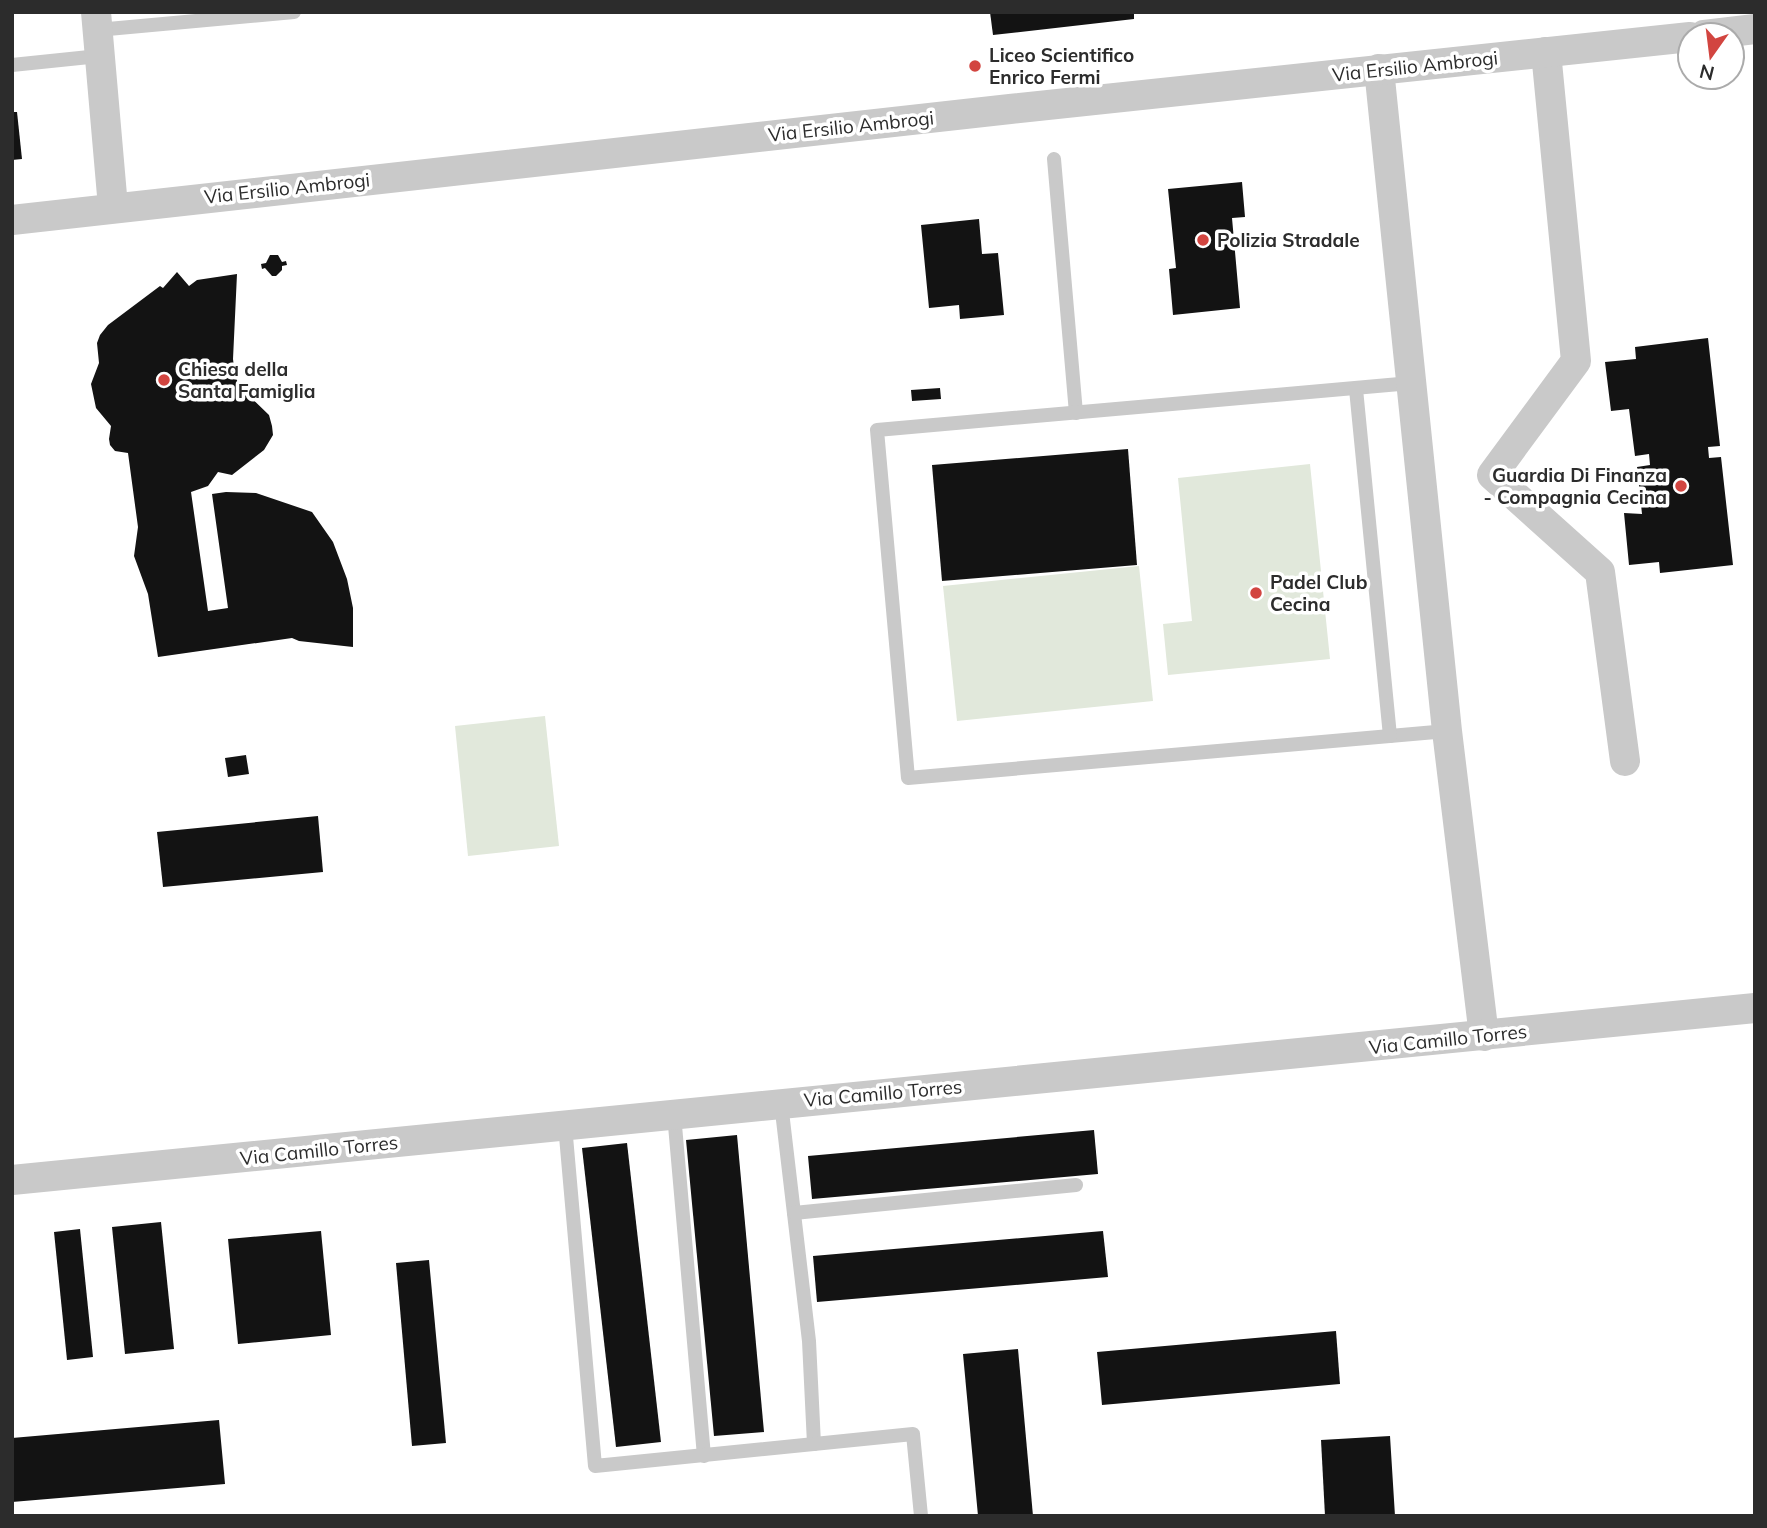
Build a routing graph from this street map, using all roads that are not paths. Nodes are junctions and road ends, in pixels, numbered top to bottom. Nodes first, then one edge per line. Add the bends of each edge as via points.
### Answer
1 (294, 12) edge
2 (97, 33) edge
3 (1676, 38) edge
4 (1546, 52) junction
5 (12, 65) edge
6 (1379, 69) junction
7 (1054, 159) dead end
8 (113, 208) junction
9 (12, 220) edge
10 (1411, 383) junction
11 (1356, 388) junction
12 (1076, 413) junction
13 (1447, 731) junction
14 (1390, 736) junction
15 (1625, 761) dead end
16 (1755, 1008) edge
17 (1484, 1036) junction
18 (781, 1103) junction
19 (674, 1114) junction
20 (565, 1125) junction
21 (12, 1180) edge
22 (1076, 1185) dead end
23 (794, 1213) junction
24 (814, 1444) junction
25 (704, 1456) junction
26 (921, 1516) edge

1 - 2 lane
2 - 5 lane
2 - 8 street
3 - 4 street, Via Ersilio Ambrogi
4 - 6 street, Via Ersilio Ambrogi
4 - 15 street via 1576,361 1492,475 1601,572
6 - 8 street, Via Ersilio Ambrogi
6 - 10 street
7 - 12 lane
8 - 9 street, Via Ersilio Ambrogi
10 - 11 lane
10 - 13 street
11 - 12 lane
11 - 14 lane
12 - 14 lane via 877,430 908,778
13 - 14 lane
13 - 17 street
16 - 17 street, Via Camillo Torres
17 - 18 street, Via Camillo Torres
18 - 19 street, Via Camillo Torres
18 - 23 lane
19 - 20 street, Via Camillo Torres
19 - 25 lane
20 - 21 street, Via Camillo Torres
20 - 25 lane via 595,1466
22 - 23 lane
23 - 24 lane via 809,1341
24 - 25 lane
24 - 26 lane via 914,1434

